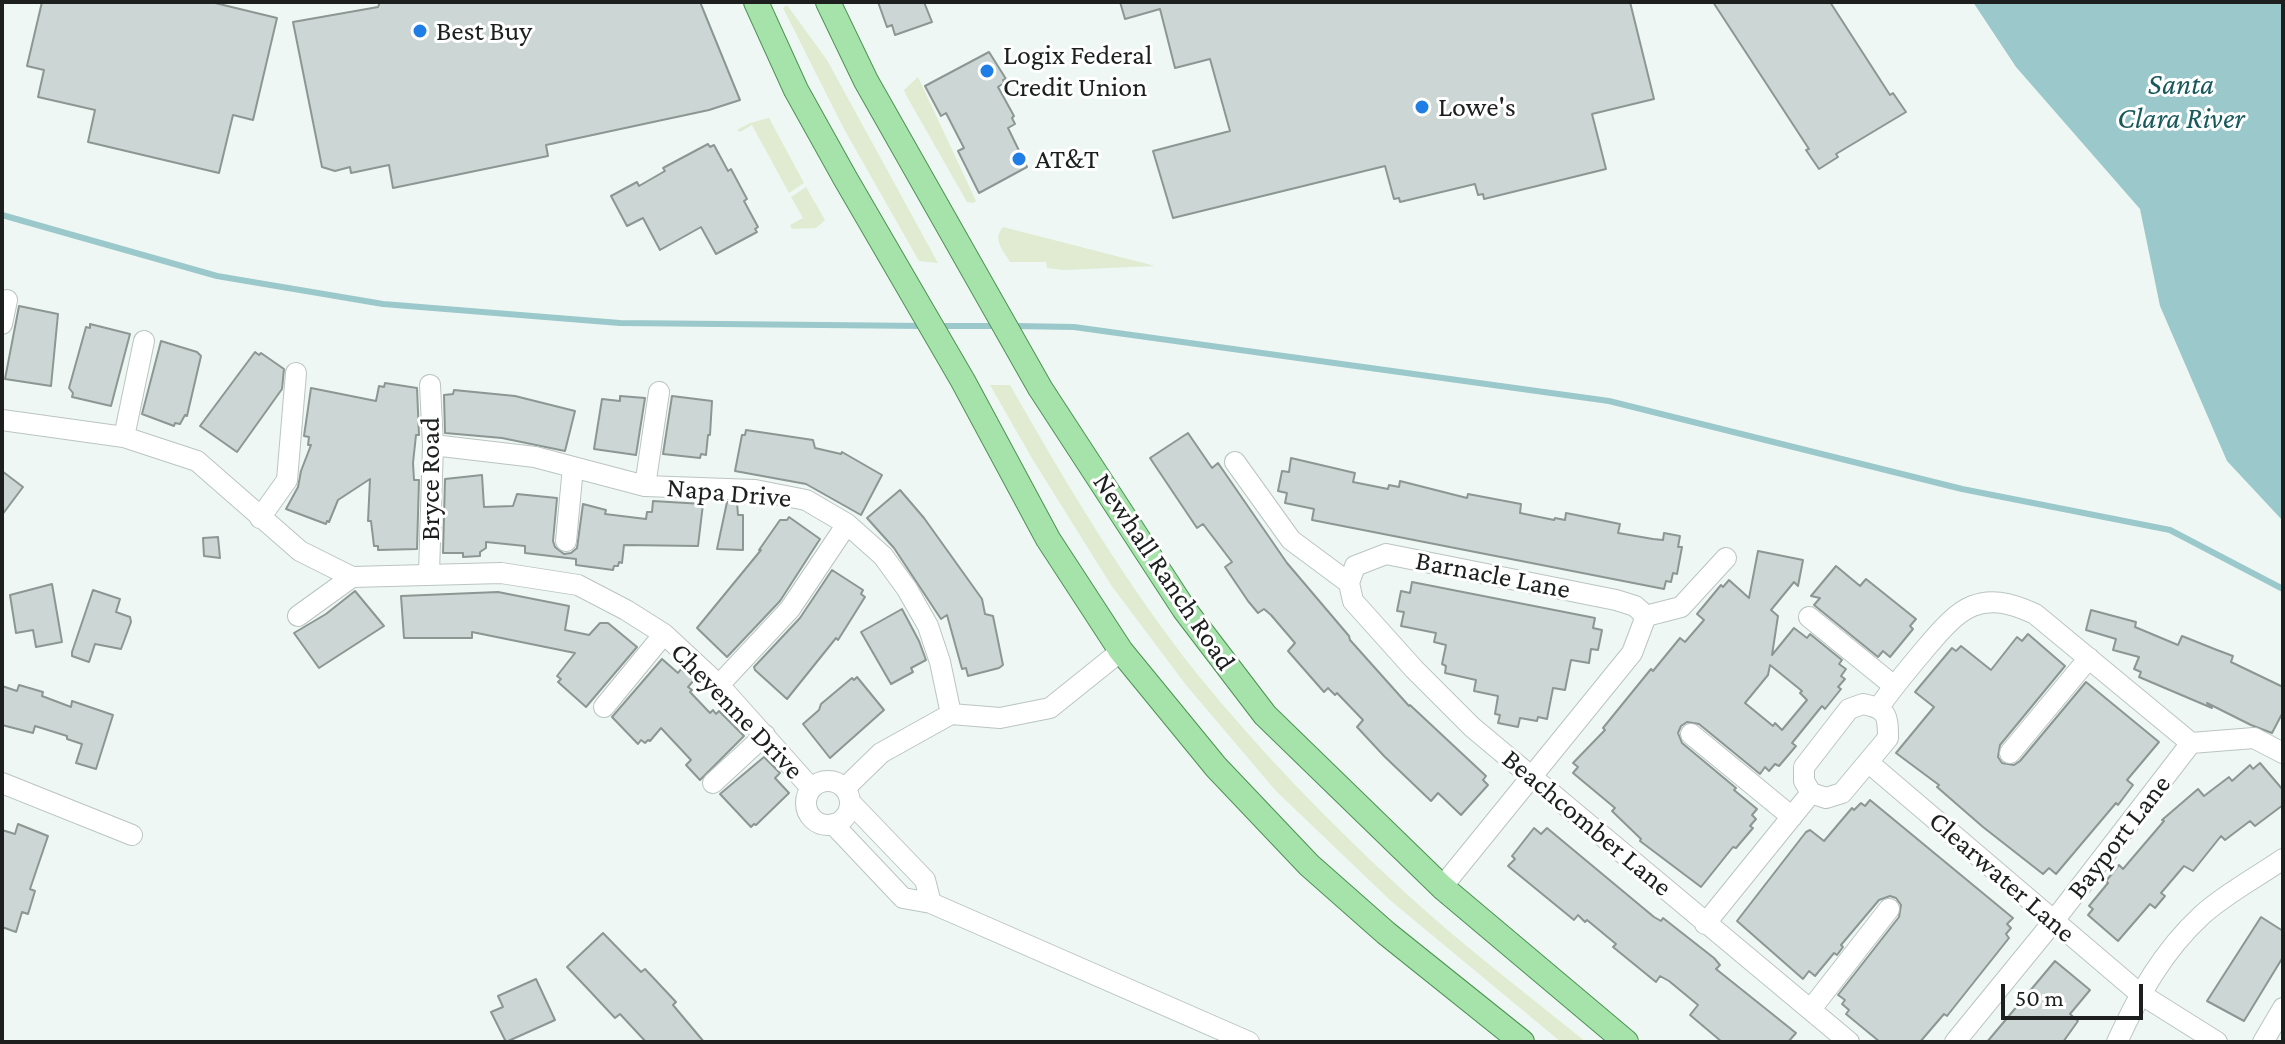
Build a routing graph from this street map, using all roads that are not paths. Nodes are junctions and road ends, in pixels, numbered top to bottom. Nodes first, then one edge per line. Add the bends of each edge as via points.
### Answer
1 (756, 2) edge
2 (828, 2) edge
3 (7, 300) dead end
4 (2, 324) edge
5 (144, 341) dead end
6 (296, 373) dead end
7 (430, 385) dead end
8 (659, 392) dead end
9 (2, 420) edge
10 (124, 437) junction
11 (433, 445) junction
12 (1235, 462) dead end
13 (573, 467) junction
14 (645, 486) junction
15 (260, 518) junction
16 (847, 524) junction
17 (566, 541) dead end
18 (1726, 558) dead end
19 (429, 573) junction
20 (352, 577) junction
21 (1349, 583) junction
22 (298, 616) dead end
23 (1646, 616) junction
24 (1809, 617) dead end
25 (664, 634) junction
26 (1121, 651) junction
27 (2089, 658) junction
28 (719, 685) junction
29 (1894, 686) junction
30 (604, 707) dead end
31 (1879, 707) junction
32 (951, 714) junction
33 (1691, 734) dead end
34 (765, 735) junction
35 (2191, 743) junction
36 (2010, 753) dead end
37 (2283, 753) edge
38 (1869, 763) junction
39 (1531, 777) junction
40 (2, 783) edge
41 (713, 783) dead end
42 (811, 788) junction
43 (1811, 793) junction
44 (847, 795) junction
45 (1792, 817) junction
46 (833, 824) junction
47 (132, 835) dead end
48 (2283, 859) edge
49 (1442, 887) junction
50 (931, 903) junction
51 (1889, 909) dead end
52 (2053, 922) junction
53 (1705, 924) junction
54 (2139, 993) junction
55 (2283, 1008) edge
56 (1811, 1009) junction
57 (1249, 1042) edge
58 (1522, 1042) edge
59 (1626, 1042) edge
60 (1849, 1042) edge
61 (1955, 1042) edge
62 (2117, 1042) edge
63 (2217, 1042) edge
64 (2263, 1042) edge

1 - 26 main road via 796,90 1048,539
2 - 49 main road, Newhall Ranch Road via 866,81 1040,388 1184,609 1265,715
3 - 4 street
5 - 10 street
6 - 15 street via 287,480
7 - 11 street, Bryce Road
8 - 14 street
9 - 10 street, Cheyenne Drive
10 - 15 street, Cheyenne Drive via 197,461
11 - 13 street, Napa Drive
11 - 19 street, Bryce Road
12 - 21 street via 1291,540
13 - 14 street, Napa Drive
13 - 17 street
14 - 16 street, Napa Drive via 755,490 806,500
15 - 20 street, Cheyenne Drive via 300,551
16 - 28 street via 790,609
16 - 32 street, Napa Drive via 883,556 928,626
18 - 23 street via 1681,607
19 - 20 street, Cheyenne Drive
19 - 25 street, Cheyenne Drive via 501,573 578,585
20 - 22 street
21 - 23 street, Barnacle Lane via 1355,566 1386,554 1616,600
21 - 39 street, Beachcomber Lane via 1353,601 1414,669
23 - 39 street via 1632,653
24 - 29 street
25 - 28 street, Cheyenne Drive
25 - 30 street
26 - 32 street via 1050,708 1000,718
26 - 58 main road via 1216,767 1309,865
27 - 29 street via 2035,614 2012,603 1987,602 1951,618
27 - 35 street
27 - 36 street
28 - 34 street, Cheyenne Drive
29 - 31 street
31 - 38 street via 1888,718 1888,738
31 - 43 street via 1863,704 1849,709 1804,767
32 - 44 street via 881,753
33 - 45 street
34 - 41 street
34 - 42 street, Cheyenne Drive
35 - 37 street via 2254,738
35 - 52 street, Bayport Lane
38 - 43 street via 1842,793 1826,798
38 - 52 street, Clearwater Lane
39 - 49 street
39 - 53 street, Beachcomber Lane
40 - 47 street
42 - 44 street via 832,781
42 - 46 street via 806,800 809,814 819,823
43 - 45 street
44 - 46 street via 845,816
44 - 50 street via 925,880
45 - 53 street
46 - 50 street via 903,898
48 - 54 street via 2203,914
49 - 59 main road, Newhall Ranch Road
50 - 57 street
51 - 56 street
52 - 54 street, Clearwater Lane
52 - 61 street, Bayport Lane
53 - 56 street, Beachcomber Lane
54 - 62 street
54 - 63 street, Clearwater Lane
55 - 64 street
56 - 60 street, Beachcomber Lane

